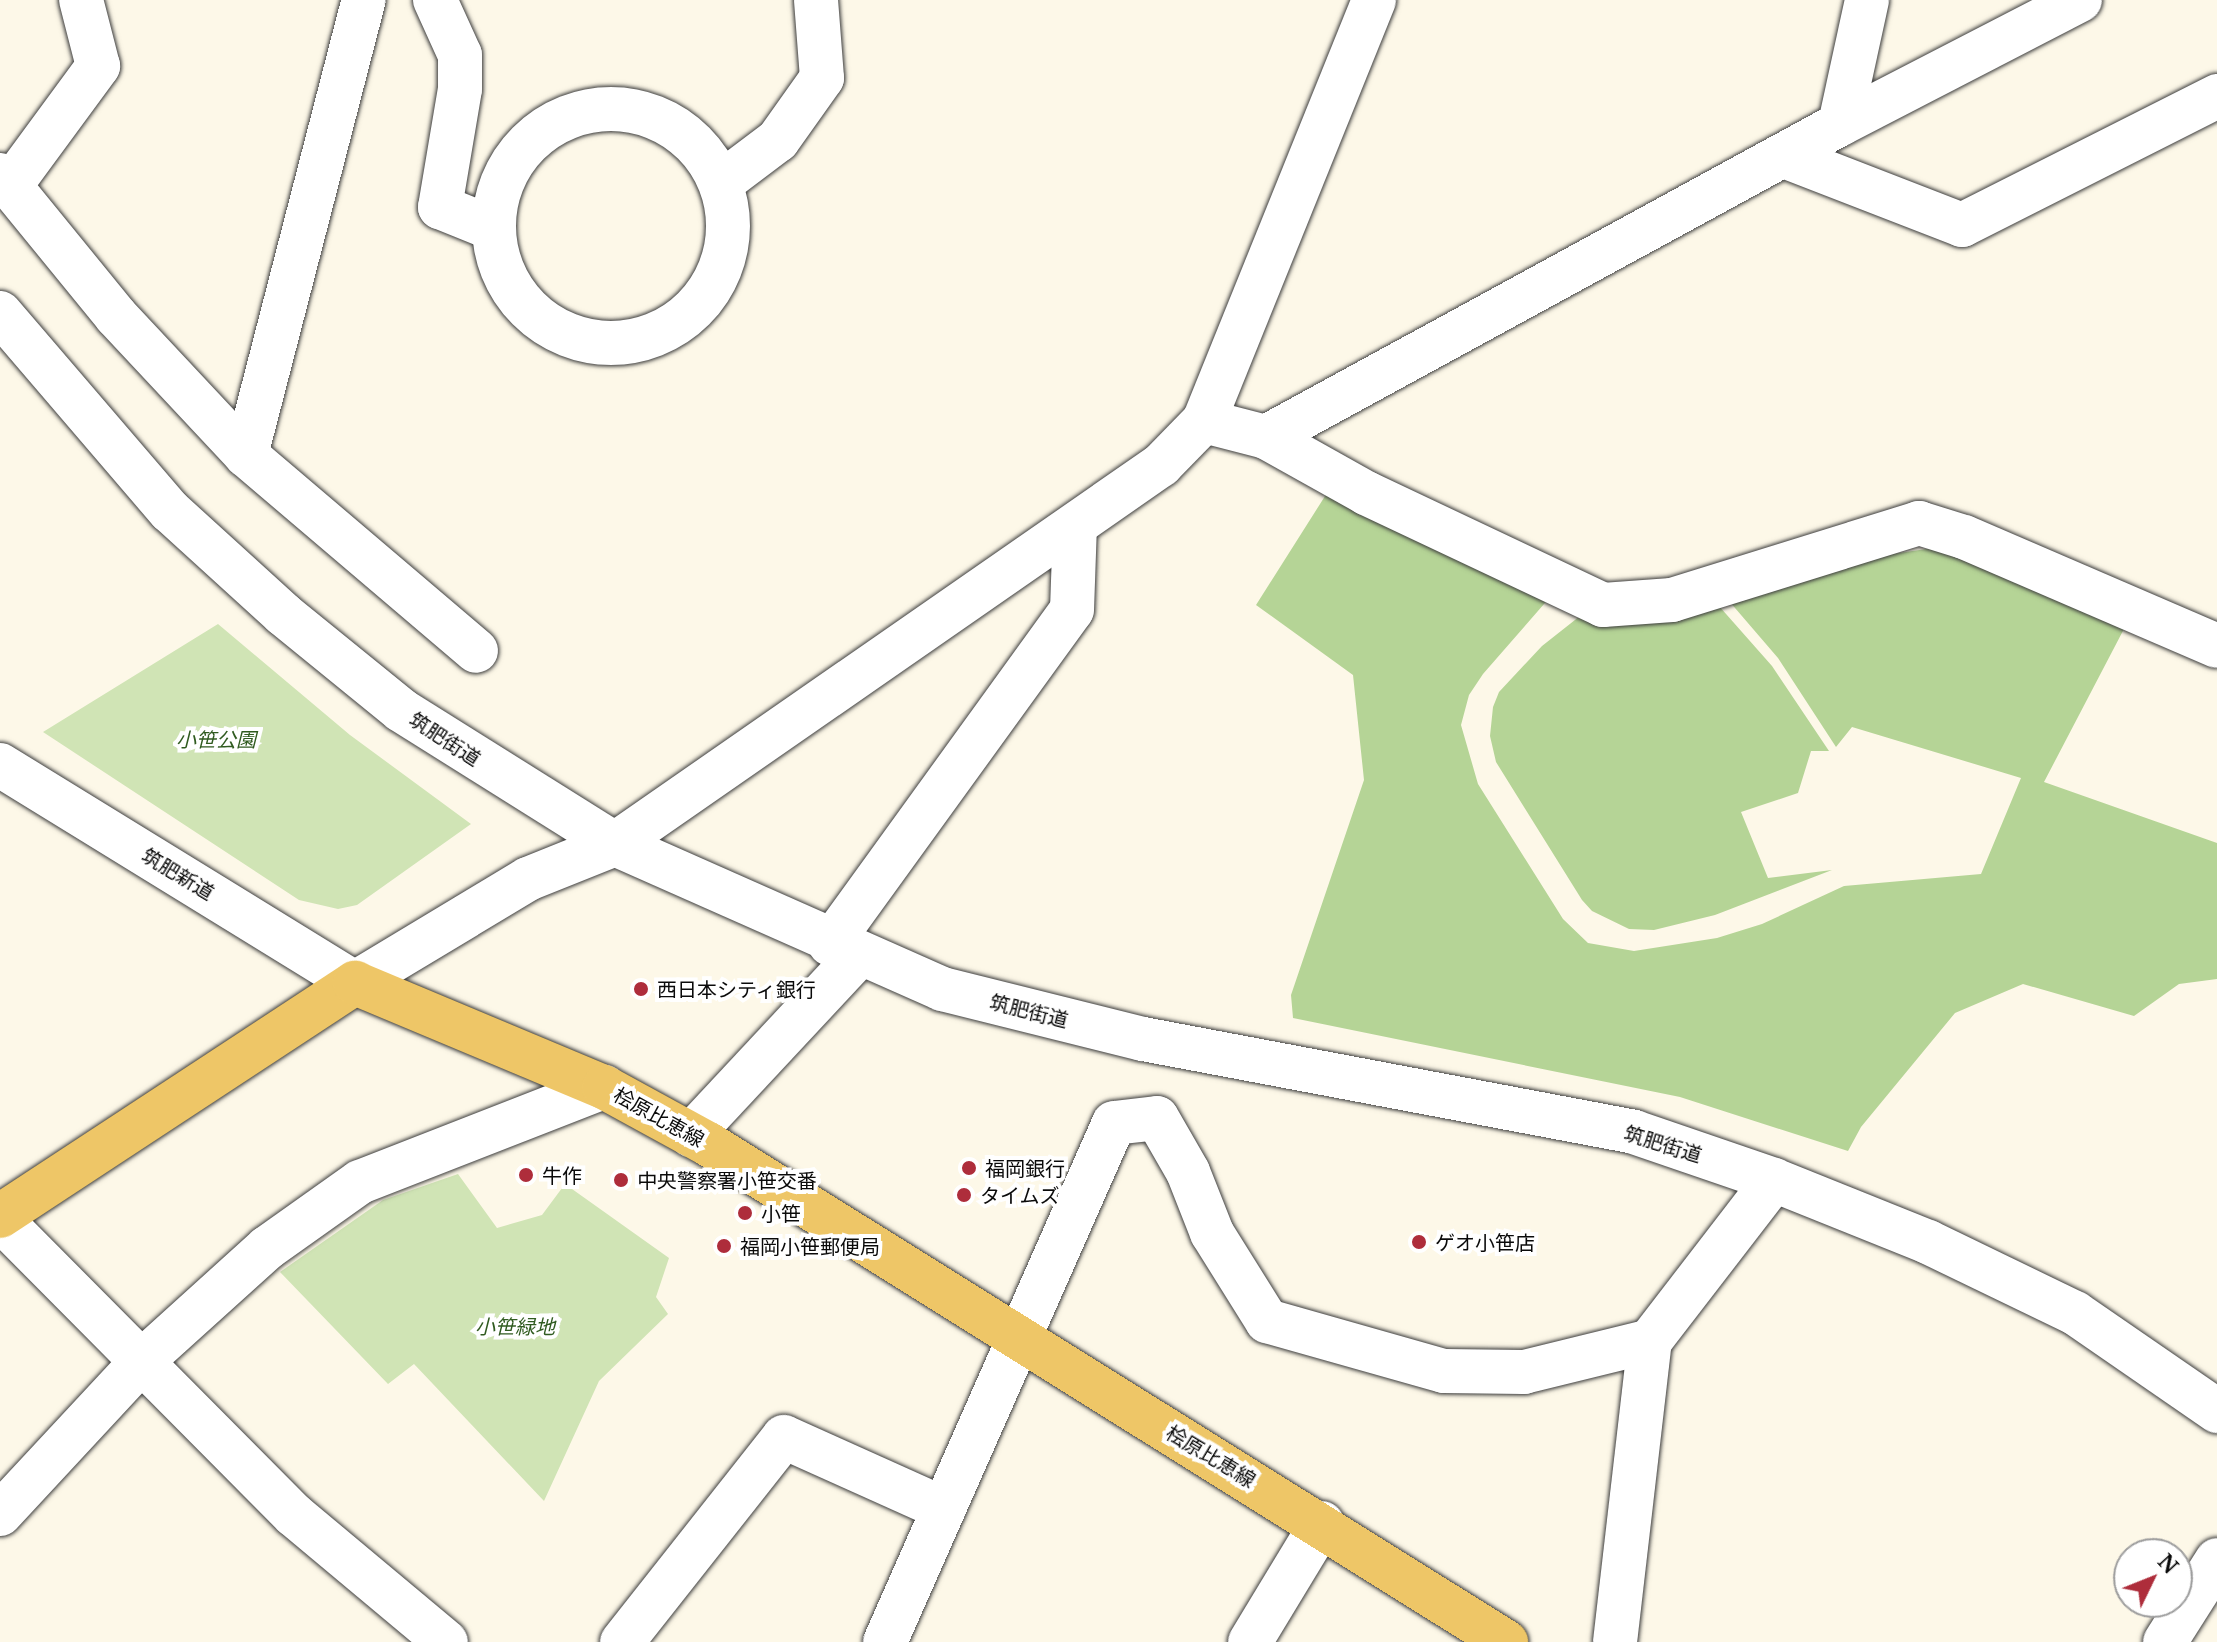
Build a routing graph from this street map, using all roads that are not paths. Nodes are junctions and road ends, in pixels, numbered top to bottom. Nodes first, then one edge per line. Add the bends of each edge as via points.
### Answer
1 (364, 0) edge
2 (435, 0) edge
3 (816, 0) edge
4 (1374, 0) edge
5 (1867, 0) edge
6 (2080, 0) edge
7 (86, 4) edge
8 (2217, 96) edge
9 (1840, 124) junction
10 (1784, 156) junction
11 (5, 180) edge
12 (721, 183) junction
13 (492, 228) junction
14 (0, 313) edge
15 (1204, 421) junction
16 (1266, 437) junction
17 (246, 455) junction
18 (1075, 526) junction
19 (2217, 646) edge
20 (476, 651) dead end
21 (0, 765) edge
22 (615, 844) junction
23 (845, 950) junction
24 (355, 983) junction
25 (604, 1087) junction
26 (691, 1135) junction
27 (1774, 1180) junction
28 (0, 1218) edge
29 (1018, 1339) junction
30 (1650, 1341) junction
31 (142, 1361) junction
32 (2217, 1411) edge
33 (944, 1509) junction
34 (0, 1514) edge
35 (1322, 1523) junction
36 (2217, 1560) edge
37 (446, 1642) edge
38 (622, 1642) edge
39 (885, 1642) edge
40 (1250, 1642) edge
41 (1506, 1642) edge
42 (1615, 1642) edge
43 (2165, 1642) edge

1 - 17 street
2 - 13 street via 460,55 460,89 440,207
3 - 12 street via 822,78 778,140
4 - 15 street
5 - 9 street
6 - 9 street
7 - 11 street via 98,66
8 - 10 street via 1962,225
9 - 10 street
10 - 16 street
11 - 17 street via 116,316
12 - 13 street via 708,156 655,115 590,109 555,121 511,162 494,203
12 - 13 street via 730,238 721,274 659,336 634,343 594,344 553,330 513,293
14 - 22 street, 筑肥街道 via 170,511 283,614 401,710
15 - 16 street
15 - 18 street via 1161,465
16 - 19 street via 1366,493 1603,605 1672,600 1919,523 1964,537
17 - 20 street
18 - 22 street
18 - 23 street via 1072,610
21 - 24 street, 筑肥新道
22 - 23 street, 筑肥街道
22 - 24 street via 528,879
23 - 26 street
23 - 27 street, 筑肥街道 via 942,989 1143,1039 1634,1132
24 - 25 main road, 桧原比恵線
24 - 28 main road
25 - 26 main road, 桧原比恵線
25 - 31 street via 360,1182 267,1248
26 - 29 main road, 桧原比恵線
27 - 30 street
27 - 32 street, 筑肥街道 via 1928,1242 2075,1313
28 - 31 street
29 - 30 street via 1114,1123 1157,1118 1188,1172 1212,1233 1267,1321 1444,1371 1524,1372
29 - 33 street
29 - 35 main road, 桧原比恵線
30 - 42 street
31 - 34 street
31 - 37 street via 294,1515
33 - 38 street via 784,1437
33 - 39 street
35 - 40 street
35 - 41 main road, 桧原比恵線
36 - 43 street

